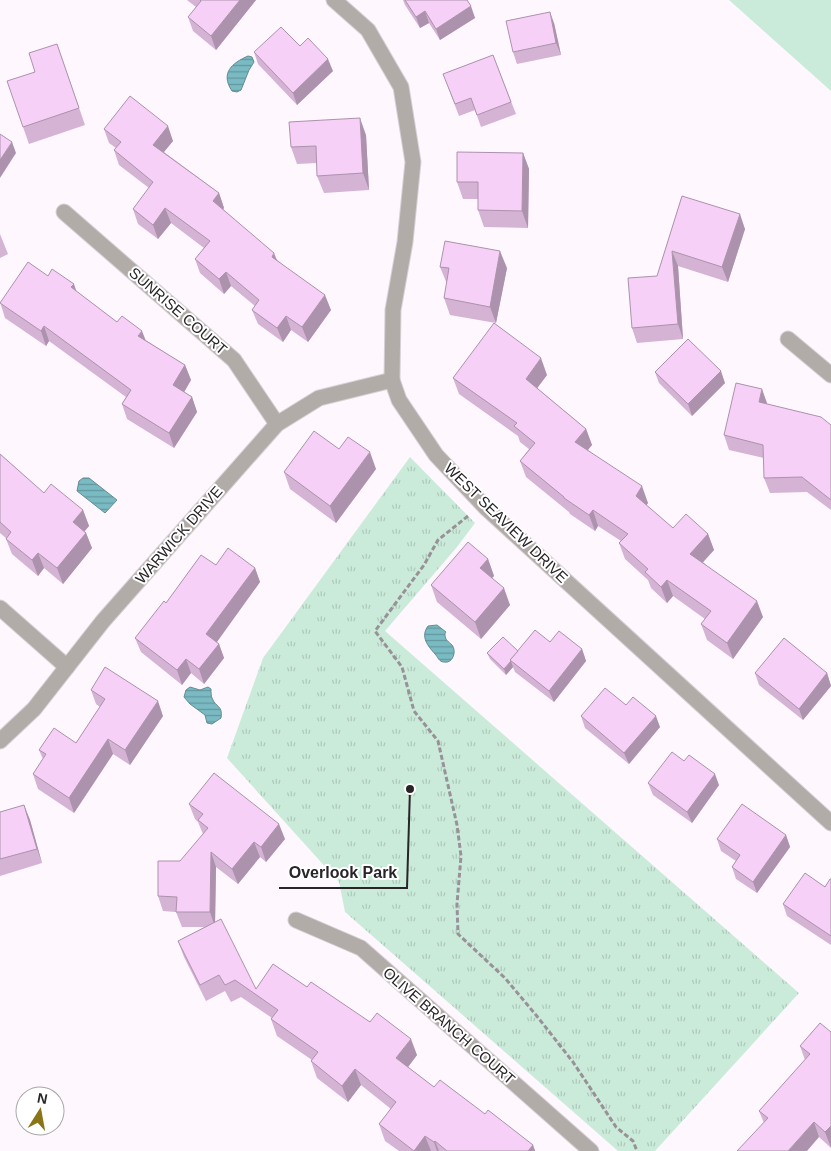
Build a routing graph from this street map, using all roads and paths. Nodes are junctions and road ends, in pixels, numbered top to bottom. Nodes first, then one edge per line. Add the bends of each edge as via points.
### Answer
1 (334, 0) edge
2 (64, 212) dead end
3 (788, 339) dead end
4 (831, 374) edge
5 (392, 380) junction
6 (277, 424) junction
7 (482, 504) junction
8 (0, 608) edge
9 (67, 667) junction
10 (0, 741) edge
11 (831, 823) edge
12 (296, 920) dead end
13 (591, 1151) edge
14 (637, 1151) edge

1 - 5 street, WEST SEAVIEW DRIVE via 368,30 401,87 413,162 405,242 393,310
2 - 6 street, SUNRISE COURT via 234,360
3 - 4 street
5 - 6 street, WARWICK DRIVE via 319,398
5 - 7 street, WEST SEAVIEW DRIVE via 399,400 436,455
6 - 9 street, WARWICK DRIVE via 103,621
7 - 11 street, WEST SEAVIEW DRIVE
7 - 14 path via 438,540 424,565 375,631 402,667 414,711 438,741 461,856 458,934 505,978 536,1015 573,1062 616,1127 633,1141
8 - 9 street
9 - 10 street, WARWICK DRIVE via 34,709
12 - 13 street, OLIVE BRANCH COURT via 361,948

